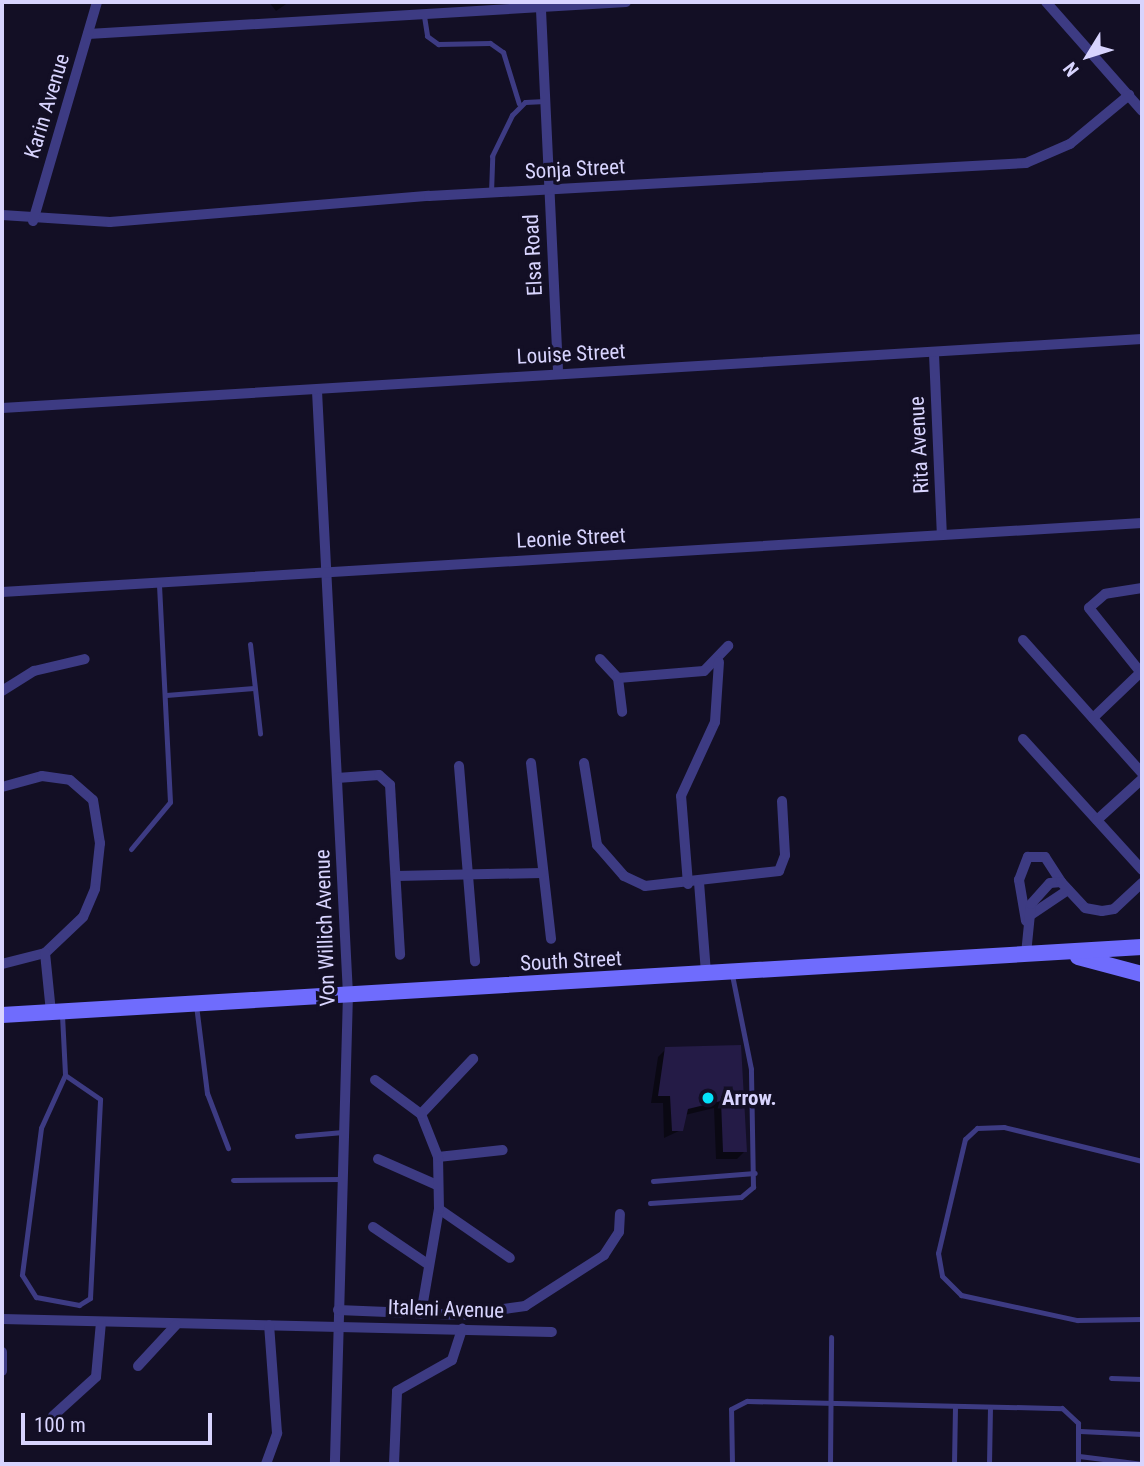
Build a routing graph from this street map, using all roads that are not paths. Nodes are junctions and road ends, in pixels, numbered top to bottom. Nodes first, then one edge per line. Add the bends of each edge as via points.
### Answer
1 (97, 2) edge
2 (619, 2) edge
3 (626, 2) edge
4 (1046, 2) edge
5 (541, 10) junction
6 (424, 16) junction
7 (88, 34) junction
8 (1129, 95) junction
9 (545, 101) junction
10 (519, 104) junction
11 (1142, 111) edge
12 (549, 190) junction
13 (491, 193) junction
14 (2, 215) edge
15 (33, 221) junction
16 (1142, 339) edge
17 (934, 354) junction
18 (558, 373) junction
19 (317, 391) junction
20 (2, 408) edge
21 (1142, 523) edge
22 (942, 534) junction
23 (326, 572) junction
24 (159, 582) junction
25 (1142, 588) edge
26 (2, 592) edge
27 (1023, 640) dead end
28 (250, 644) dead end
29 (728, 646) dead end
30 (85, 659) dead end
31 (600, 659) dead end
32 (719, 662) junction
33 (1141, 673) edge
34 (618, 678) junction
35 (254, 688) junction
36 (2, 691) edge
37 (166, 695) junction
38 (622, 712) dead end
39 (1093, 718) junction
40 (260, 733) dead end
41 (1023, 739) dead end
42 (531, 763) dead end
43 (584, 763) dead end
44 (459, 766) dead end
45 (1142, 773) edge
46 (337, 778) junction
47 (1142, 779) edge
48 (2, 787) edge
49 (782, 801) dead end
50 (1097, 820) junction
51 (131, 849) dead end
52 (1142, 870) edge
53 (467, 871) junction
54 (542, 873) junction
55 (396, 876) junction
56 (693, 883) junction
57 (1142, 883) edge
58 (1065, 886) junction
59 (1029, 922) junction
60 (551, 939) dead end
61 (1142, 947) edge
62 (45, 953) junction
63 (1049, 953) junction
64 (1026, 954) junction
65 (400, 955) dead end
66 (475, 961) dead end
67 (2, 964) edge
68 (731, 972) junction
69 (706, 973) junction
70 (1142, 974) edge
71 (348, 994) junction
72 (195, 1003) junction
73 (56, 1012) junction
74 (2, 1015) edge
75 (473, 1059) dead end
76 (65, 1075) junction
77 (375, 1080) dead end
78 (421, 1114) junction
79 (343, 1132) junction
80 (298, 1136) dead end
81 (228, 1148) dead end
82 (503, 1150) dead end
83 (438, 1157) junction
84 (378, 1159) dead end
85 (1142, 1161) edge
86 (755, 1173) junction
87 (341, 1179) junction
88 (233, 1180) dead end
89 (653, 1181) dead end
90 (437, 1185) junction
91 (649, 1203) dead end
92 (439, 1209) junction
93 (621, 1214) dead end
94 (373, 1227) dead end
95 (510, 1258) dead end
96 (426, 1263) junction
97 (338, 1310) junction
98 (421, 1314) junction
99 (2, 1319) edge
100 (1142, 1319) edge
101 (101, 1322) junction
102 (176, 1325) junction
103 (269, 1325) junction
104 (338, 1325) junction
105 (462, 1329) junction
106 (552, 1332) dead end
107 (831, 1337) dead end
108 (2, 1352) edge
109 (138, 1366) dead end
110 (2, 1371) edge
111 (1111, 1378) dead end
112 (1142, 1379) edge
113 (831, 1404) junction
114 (955, 1408) junction
115 (990, 1408) junction
116 (53, 1416) dead end
117 (1080, 1431) junction
118 (1142, 1434) edge
119 (1079, 1456) junction
120 (266, 1464) edge
121 (335, 1464) edge
122 (394, 1464) edge
123 (732, 1464) edge
124 (830, 1464) edge
125 (954, 1464) edge
126 (989, 1464) edge
127 (1078, 1464) edge
128 (1142, 1464) edge

1 - 7 street, Karin Avenue
2 - 3 street
2 - 5 street
4 - 8 street
5 - 6 street
5 - 9 street, Elsa Road
6 - 7 street
6 - 10 lane via 426,36 438,44 491,43 503,52
7 - 15 street, Karin Avenue
8 - 11 street
8 - 12 street, Sonja Street via 1070,144 1026,163
9 - 10 lane
9 - 12 street, Elsa Road
10 - 13 lane via 492,156
12 - 13 street, Sonja Street
12 - 18 street, Elsa Road
13 - 15 street, Sonja Street via 110,222
14 - 15 street, Sonja Street
16 - 17 street, Louise Street
17 - 18 street, Louise Street
17 - 22 street, Rita Avenue
18 - 19 street, Louise Street
19 - 20 street, Louise Street
19 - 23 street, Von Willich Avenue
21 - 22 street, Leonie Street
22 - 23 street, Leonie Street
23 - 24 street, Leonie Street
23 - 46 street, Von Willich Avenue
24 - 26 street, Leonie Street
24 - 37 lane
25 - 33 street via 1105,594 1089,608
27 - 39 street
28 - 35 lane
29 - 32 street
30 - 36 street via 34,671
31 - 34 street
32 - 34 street via 704,671
32 - 56 street via 715,722 681,796
33 - 39 street
34 - 38 street
35 - 37 lane
35 - 40 lane
37 - 51 lane via 170,802
39 - 45 street
41 - 50 street
42 - 54 street
43 - 56 street via 589,822 603,854 633,882
44 - 53 street
46 - 55 street via 379,775 388,781
46 - 71 street, Von Willich Avenue
47 - 50 street
48 - 62 street via 62,776 86,792 97,809 99,865 91,903
49 - 56 street via 782,869
50 - 52 street
53 - 54 street
53 - 55 street
53 - 66 street
54 - 60 street
55 - 65 street
56 - 69 street
57 - 58 street via 1111,910 1090,910
58 - 59 street
58 - 59 street via 1045,858 1035,854 1024,862 1019,880
59 - 64 street
61 - 63 street, South Street
62 - 67 street
62 - 73 street
63 - 64 street, South Street
63 - 70 street via 1126,965
64 - 68 street, South Street
68 - 69 street, South Street
68 - 86 lane via 751,1069
69 - 71 street, South Street
71 - 72 street, South Street
71 - 79 street, Von Willich Avenue
72 - 73 street, South Street
72 - 81 lane via 207,1093
73 - 74 street, South Street
73 - 76 lane
75 - 78 street
76 - 76 lane via 41,1128 22,1275 36,1297 79,1305 90,1298 100,1099
77 - 78 street
78 - 83 street
79 - 80 lane
79 - 87 street, Von Willich Avenue
82 - 83 street
83 - 90 street
84 - 90 street
85 - 100 lane via 1004,1127 977,1128 965,1139 938,1253 942,1276 961,1295 1077,1320
86 - 89 lane
86 - 91 lane via 750,1193 741,1197
87 - 88 lane
87 - 97 street, Von Willich Avenue
90 - 92 street
92 - 95 street
92 - 96 street
93 - 98 street via 609,1249 538,1300 492,1314
94 - 96 street
96 - 98 street
97 - 98 street
97 - 104 street, Von Willich Avenue
99 - 101 street, Italeni Avenue
101 - 102 street, Italeni Avenue
101 - 116 street via 96,1377
102 - 103 street, Italeni Avenue
102 - 109 street
103 - 104 street, Italeni Avenue
103 - 120 street via 277,1433
104 - 105 street, Italeni Avenue
104 - 121 street, Von Willich Avenue
105 - 106 street, Italeni Avenue
105 - 122 street via 452,1360 397,1391
107 - 113 lane
108 - 110 street
111 - 112 lane
113 - 114 lane
113 - 123 lane via 737,1402 731,1409
113 - 124 lane
114 - 115 lane
114 - 125 lane
115 - 117 lane via 1062,1408
115 - 126 lane
117 - 118 lane
117 - 119 lane
119 - 127 lane
119 - 128 lane

